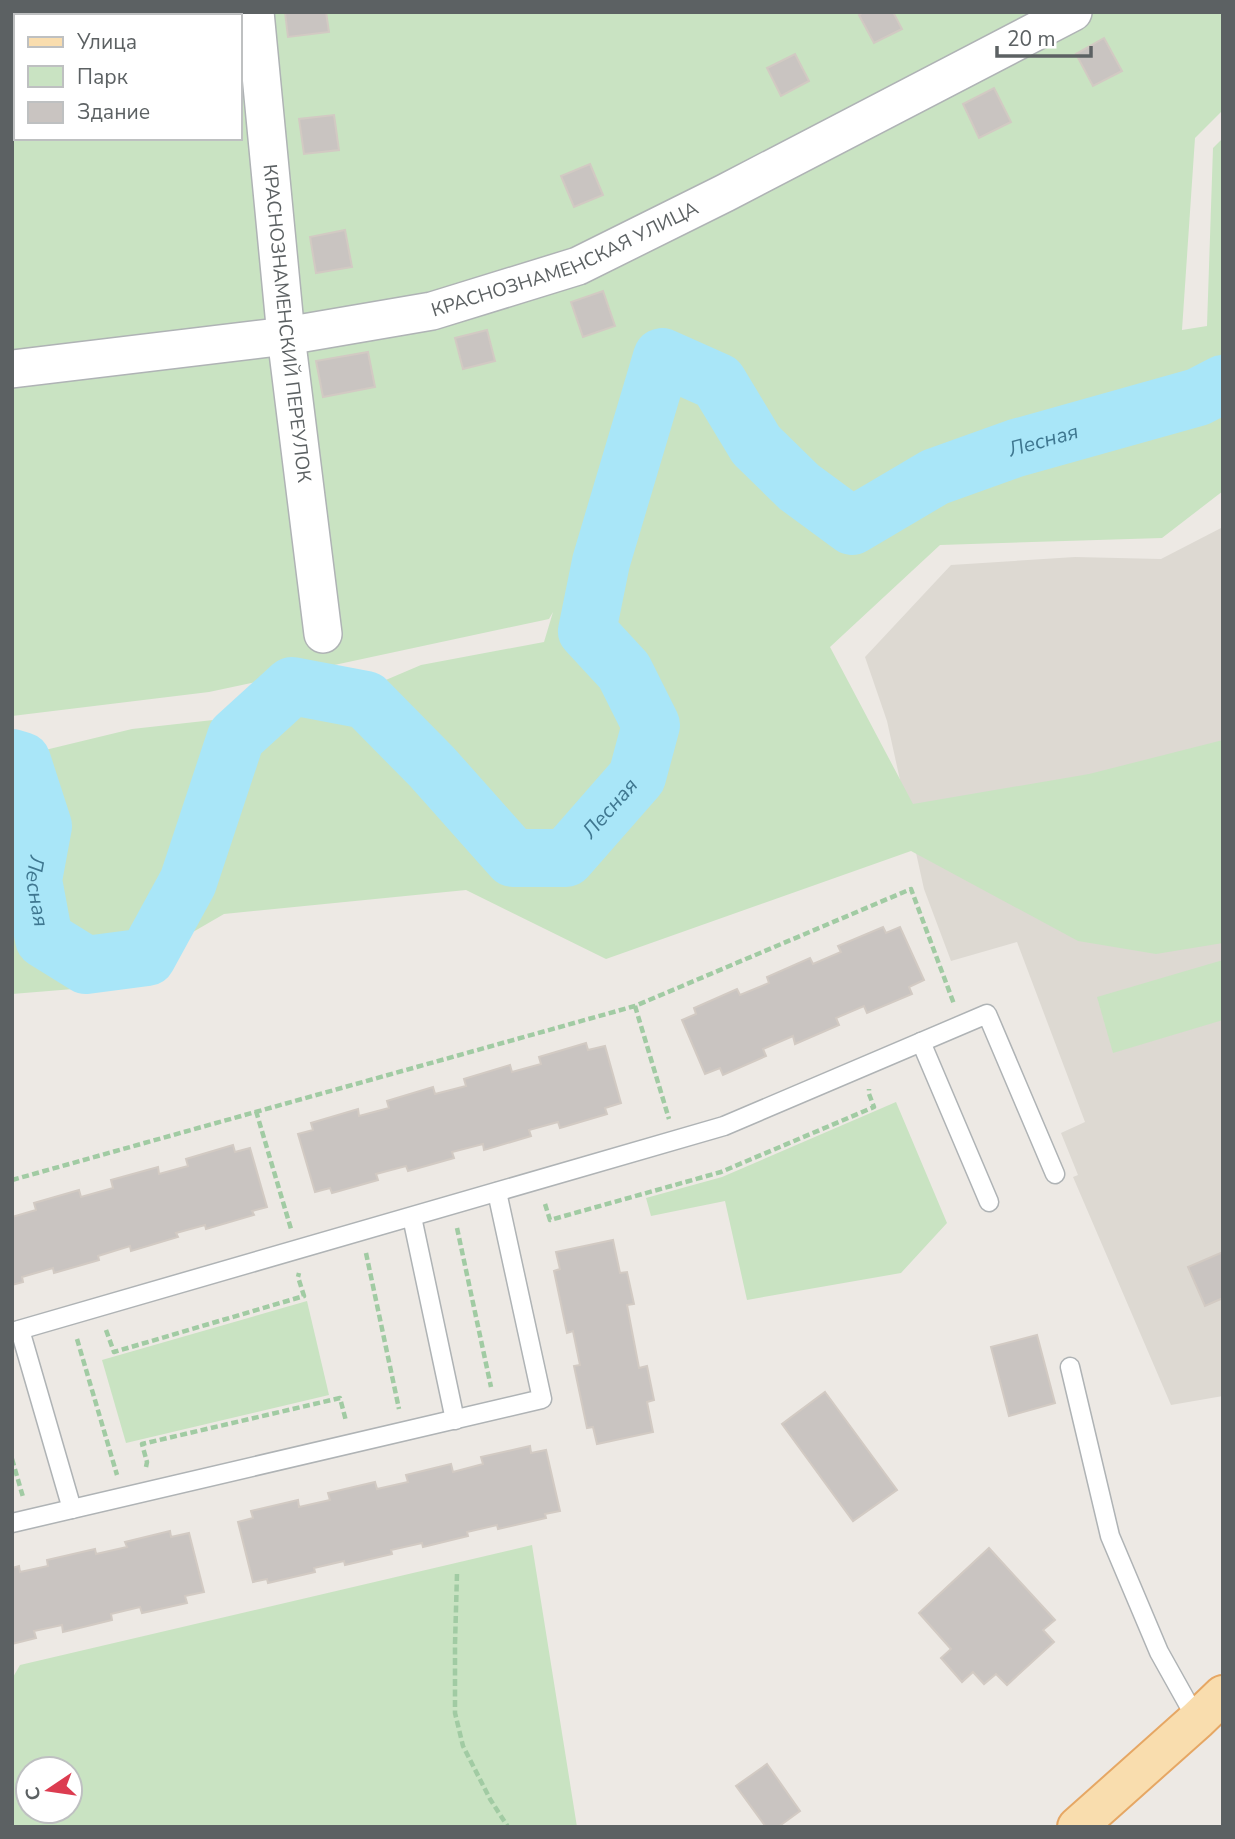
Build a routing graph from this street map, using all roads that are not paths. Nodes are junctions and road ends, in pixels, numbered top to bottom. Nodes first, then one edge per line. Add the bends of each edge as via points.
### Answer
1 (255, 12) edge
2 (1073, 12) edge
3 (286, 336) junction
4 (12, 369) edge
5 (323, 635) dead end
6 (921, 1042) junction
7 (1055, 1174) dead end
8 (498, 1192) junction
9 (989, 1202) dead end
10 (412, 1217) junction
11 (16, 1331) edge
12 (1070, 1367) dead end
13 (455, 1420) junction
14 (72, 1509) junction
15 (12, 1523) edge
16 (1210, 1708) edge
17 (1077, 1827) edge

1 - 3 street, КРАСНОЗНАМЕНСКИЙ ПЕРЕУЛОК
2 - 3 street, КРАСНОЗНАМЕНСКАЯ УЛИЦА via 578,266 432,311
3 - 4 street, КРАСНОЗНАМЕНСКАЯ УЛИЦА
3 - 5 street, КРАСНОЗНАМЕНСКИЙ ПЕРЕУЛОК
6 - 7 lane via 987,1014
6 - 8 lane via 724,1126
6 - 9 lane
8 - 10 lane
8 - 13 lane via 542,1399
10 - 11 lane
10 - 13 lane
11 - 14 lane
12 - 16 lane via 1110,1536 1159,1652
13 - 14 lane
14 - 15 lane
16 - 17 main road

